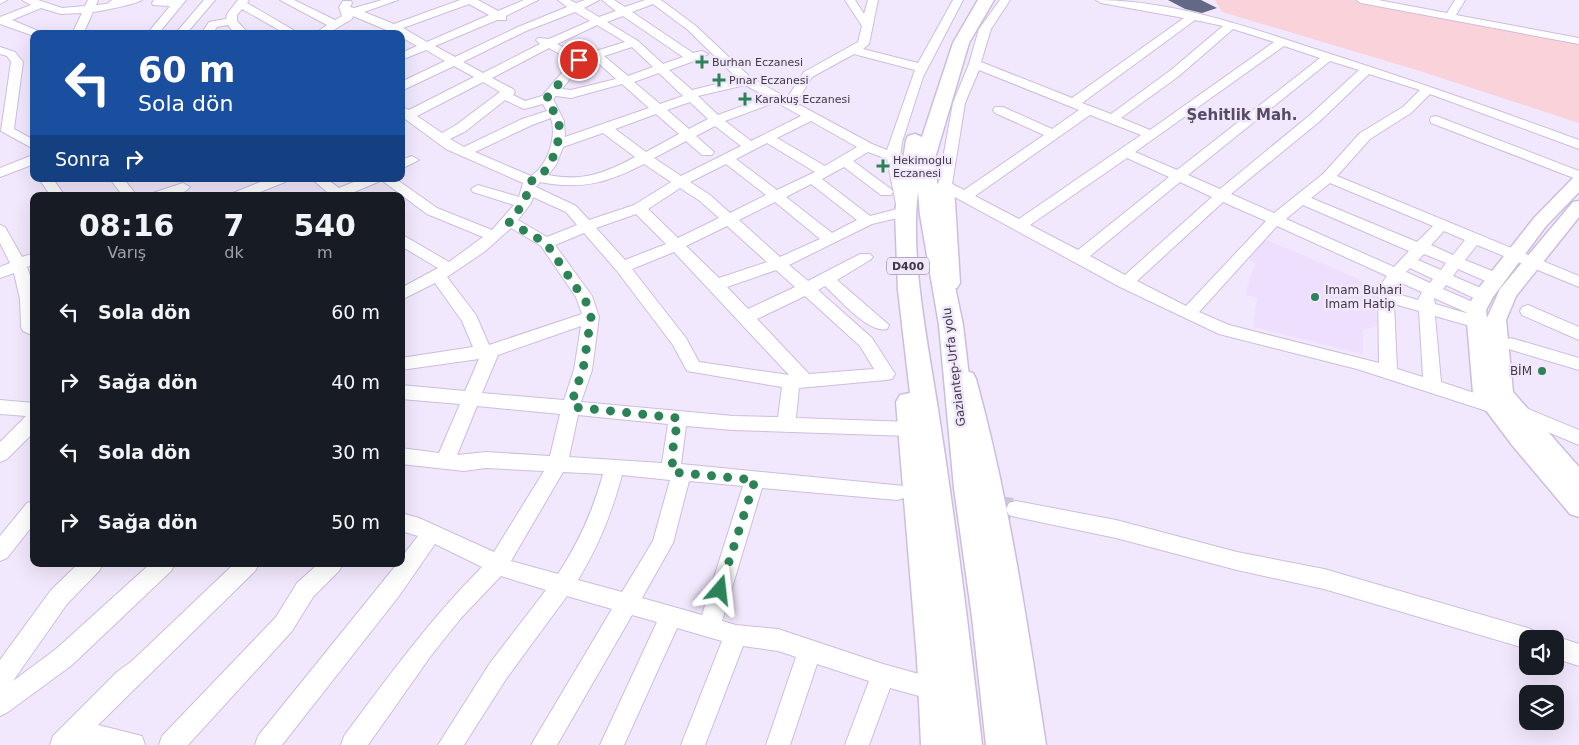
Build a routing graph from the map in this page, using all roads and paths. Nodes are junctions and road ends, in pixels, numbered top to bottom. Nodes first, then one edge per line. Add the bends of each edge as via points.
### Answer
1 (26, 0) edge
2 (131, 0) edge
3 (137, 0) edge
4 (159, 0) edge
5 (210, 0) edge
6 (285, 0) edge
7 (393, 0) edge
8 (470, 0) edge
9 (533, 0) edge
10 (563, 0) edge
11 (594, 0) edge
12 (607, 0) edge
13 (654, 0) edge
14 (850, 0) edge
15 (873, 0) edge
16 (958, 0) edge
17 (973, 0) edge
18 (986, 0) edge
19 (1005, 0) edge
20 (1361, 0) edge
21 (1394, 0) edge
22 (1460, 0) edge
23 (180, 1) edge
24 (1109, 1) edge
25 (242, 2) edge
26 (92, 4) edge
27 (39, 5) junction
28 (350, 5) edge
29 (575, 7) junction
30 (624, 10) junction
31 (497, 14) junction
32 (1450, 14) junction
33 (1194, 16) junction
34 (0, 20) edge
35 (232, 21) junction
36 (596, 21) junction
37 (335, 25) junction
38 (1231, 25) junction
39 (690, 26) junction
40 (868, 27) junction
41 (394, 28) junction
42 (522, 29) junction
43 (79, 30) edge
44 (155, 30) edge
45 (184, 30) edge
46 (209, 30) edge
47 (238, 30) edge
48 (288, 30) edge
49 (326, 30) edge
50 (398, 30) edge
51 (30, 31) edge
52 (405, 34) edge
53 (659, 34) junction
54 (1579, 34) edge
55 (1283, 41) junction
56 (1579, 41) edge
57 (548, 43) junction
58 (634, 43) junction
59 (426, 46) junction
60 (858, 47) junction
61 (0, 50) edge
62 (714, 50) junction
63 (405, 55) edge
64 (596, 56) junction
65 (1329, 56) junction
66 (694, 58) junction
67 (579, 60) junction
68 (453, 62) junction
69 (924, 63) junction
70 (974, 64) junction
71 (1367, 69) junction
72 (0, 70) edge
73 (662, 70) junction
74 (14, 75) junction
75 (482, 77) junction
76 (625, 81) junction
77 (747, 81) junction
78 (405, 85) edge
79 (1428, 89) junction
80 (504, 95) junction
81 (550, 96) junction
82 (692, 97) junction
83 (776, 98) junction
84 (13, 104) junction
85 (1072, 104) junction
86 (789, 105) junction
87 (657, 108) junction
88 (0, 110) edge
89 (999, 110) dead end
90 (1088, 110) junction
91 (554, 113) junction
92 (809, 116) junction
93 (406, 118) edge
94 (1112, 119) junction
95 (716, 120) junction
96 (1436, 120) dead end
97 (604, 127) junction
98 (688, 135) junction
99 (1054, 135) junction
100 (1152, 135) junction
101 (768, 138) junction
102 (441, 139) junction
103 (30, 143) edge
104 (556, 145) junction
105 (1579, 145) edge
106 (751, 147) junction
107 (867, 147) junction
108 (464, 152) junction
109 (707, 152) dead end
110 (1125, 152) junction
111 (645, 157) junction
112 (893, 157) junction
113 (727, 159) junction
114 (30, 160) edge
115 (845, 161) junction
116 (1, 171) edge
117 (818, 175) junction
118 (1178, 176) junction
119 (1579, 176) edge
120 (1328, 177) junction
121 (119, 182) edge
122 (272, 182) edge
123 (322, 182) edge
124 (365, 182) edge
125 (391, 182) edge
126 (682, 182) junction
127 (1579, 182) edge
128 (182, 187) edge
129 (256, 188) edge
130 (531, 188) junction
131 (478, 189) dead end
132 (127, 192) edge
133 (169, 192) edge
134 (334, 192) edge
135 (344, 192) edge
136 (886, 192) dead end
137 (955, 192) junction
138 (1222, 195) junction
139 (775, 196) junction
140 (1302, 199) junction
141 (1579, 206) edge
142 (639, 208) junction
143 (905, 212) junction
144 (727, 219) junction
145 (1276, 219) junction
146 (867, 221) junction
147 (509, 222) junction
148 (1442, 225) junction
149 (586, 226) junction
150 (1019, 226) junction
151 (0, 230) edge
152 (493, 236) junction
153 (1474, 239) junction
154 (831, 240) junction
155 (405, 242) edge
156 (546, 243) junction
157 (676, 245) junction
158 (1416, 252) junction
159 (865, 257) dead end
160 (1078, 258) junction
161 (1523, 260) junction
162 (27, 261) edge
163 (1454, 261) junction
164 (777, 264) junction
165 (622, 267) junction
166 (0, 273) edge
167 (444, 273) junction
168 (1396, 273) junction
169 (1445, 278) junction
170 (826, 280) junction
171 (1579, 282) edge
172 (1126, 283) junction
173 (716, 285) junction
174 (805, 290) junction
175 (909, 290) junction
176 (1433, 290) junction
177 (405, 292) edge
178 (1386, 296) junction
179 (30, 302) edge
180 (30, 302) edge
181 (1483, 302) junction
182 (1426, 308) junction
183 (1528, 311) dead end
184 (1188, 314) junction
185 (591, 317) junction
186 (746, 317) junction
187 (882, 325) dead end
188 (951, 325) junction
189 (30, 328) edge
190 (1579, 334) edge
191 (1511, 344) dead end
192 (487, 351) junction
193 (405, 360) edge
194 (1579, 364) edge
195 (1388, 372) junction
196 (798, 381) junction
197 (1432, 387) junction
198 (405, 392) edge
199 (470, 399) junction
200 (1493, 406) junction
201 (0, 407) edge
202 (573, 407) junction
203 (30, 410) edge
204 (1515, 411) junction
205 (678, 418) junction
206 (30, 424) edge
207 (786, 424) junction
208 (910, 429) junction
209 (1579, 438) edge
210 (0, 454) edge
211 (405, 456) edge
212 (445, 461) junction
213 (558, 464) junction
214 (615, 467) junction
215 (677, 472) junction
216 (755, 480) junction
217 (1579, 483) edge
218 (898, 492) dead end
219 (1579, 506) edge
220 (1016, 509) tunnel mouth
221 (30, 514) edge
222 (405, 523) edge
223 (431, 534) junction
224 (0, 552) edge
225 (496, 566) junction
226 (89, 567) edge
227 (161, 567) edge
228 (245, 567) edge
229 (329, 567) edge
230 (563, 584) junction
231 (626, 602) junction
232 (671, 616) junction
233 (709, 626) junction
234 (736, 635) junction
235 (1519, 636) edge
236 (810, 650) junction
237 (1564, 650) edge
238 (1579, 655) edge
239 (883, 675) junction
240 (0, 679) edge
241 (937, 690) junction
242 (0, 704) edge
243 (67, 740) edge
244 (132, 745) edge
245 (171, 745) edge
246 (267, 745) edge
247 (353, 745) edge
248 (450, 745) edge
249 (543, 745) edge
250 (612, 745) edge
251 (693, 745) edge
252 (778, 745) edge
253 (857, 745) edge
254 (938, 745) edge
255 (965, 745) edge
256 (1003, 745) edge
257 (1031, 745) edge

1 - 27 street
2 - 3 street
2 - 26 street via 113,3 110,7
4 - 23 street via 157,3
5 - 45 street
6 - 37 street
7 - 28 street
8 - 31 street
8 - 41 street
9 - 31 street
10 - 29 street
11 - 29 street
12 - 30 street
13 - 30 street
13 - 39 street
14 - 40 street
15 - 40 street
16 - 69 street
17 - 143 highway, D400 via 948,41 927,98 913,144
18 - 188 highway, Gaziantep-Urfa yolu / D400 via 961,43 925,158 930,215
19 - 70 street via 985,29
20 - 32 street
21 - 32 street
22 - 32 street
23 - 44 street
24 - 33 street
25 - 35 street via 232,14
25 - 48 street
26 - 27 street via 61,11
26 - 43 street
27 - 34 street
28 - 37 street via 348,17
28 - 41 street
29 - 36 street
29 - 42 street
30 - 36 street
30 - 53 street
31 - 42 street
31 - 59 street
32 - 54 street
32 - 56 street
33 - 38 street
33 - 85 street
34 - 51 street
35 - 46 street via 213,24
35 - 47 street
36 - 57 street
36 - 58 street
37 - 49 street
38 - 55 street
38 - 94 street
39 - 53 street
39 - 62 street
40 - 60 street
41 - 50 street
42 - 57 street
42 - 68 street
52 - 59 street
53 - 58 street
53 - 66 street
55 - 65 street
55 - 100 street via 1222,88
57 - 67 street
57 - 75 street
58 - 64 street
58 - 73 street
59 - 63 street
59 - 68 street
60 - 69 street
60 - 86 street via 808,75
61 - 74 street via 11,54 17,62
62 - 66 street
62 - 77 street
64 - 67 street
64 - 76 street
65 - 71 street
65 - 118 street
66 - 73 street
67 - 81 street
68 - 75 street
68 - 78 street
69 - 112 street via 895,142
70 - 85 street
70 - 137 street via 959,103
71 - 79 street
71 - 138 street via 1273,155
72 - 74 street
73 - 76 street
73 - 82 street
74 - 84 street
75 - 80 street via 509,92
75 - 93 street
76 - 81 street
76 - 87 street
77 - 82 street via 714,87 692,94
77 - 83 street
79 - 105 street
79 - 120 street via 1406,110 1365,136
80 - 81 street via 524,105
80 - 102 street
81 - 91 street
82 - 87 street
82 - 95 street
83 - 86 street
83 - 95 street
84 - 88 street
84 - 103 street via 8,130
85 - 90 street
86 - 92 street
87 - 97 street
87 - 98 street
89 - 99 street
90 - 94 street
90 - 99 street
91 - 104 street via 559,124
91 - 108 street
92 - 101 street
92 - 107 street
93 - 102 street
94 - 100 street
95 - 98 street
95 - 106 street
96 - 119 street
97 - 104 street
97 - 111 street
98 - 109 street
98 - 111 street
99 - 137 street
100 - 110 street
101 - 106 street
101 - 117 street
102 - 108 street
104 - 130 street via 555,154
106 - 113 street
107 - 112 street
107 - 115 street
108 - 130 street
110 - 118 street
110 - 150 street
111 - 126 street
111 - 130 street via 610,176
112 - 143 street
113 - 126 street
113 - 139 street
114 - 116 street
115 - 117 street
115 - 136 street
117 - 139 street
117 - 146 street
118 - 138 street
118 - 160 street
120 - 140 street
120 - 148 street
121 - 132 street
122 - 129 street
123 - 134 street
124 - 135 street
125 - 152 street via 432,211
126 - 142 street
126 - 144 street
127 - 161 main road via 1540,222
128 - 133 street
130 - 131 street
130 - 147 street
130 - 149 street via 566,205
137 - 150 street
137 - 188 main road
138 - 145 street
138 - 172 street
139 - 144 street
139 - 154 street
140 - 145 street
140 - 158 street
141 - 161 main road
142 - 149 street
142 - 157 street
143 - 146 street
143 - 175 highway, D400
144 - 157 street
144 - 164 street
145 - 168 street
145 - 184 street
146 - 154 street
147 - 152 street
147 - 156 street
148 - 153 street
148 - 158 street
149 - 156 street
149 - 165 street
150 - 160 street
151 - 162 street
152 - 167 street
153 - 161 street
153 - 163 street
154 - 164 street
155 - 167 street
156 - 185 street via 584,296
157 - 165 street
157 - 173 street
158 - 163 street
158 - 168 street
158 - 169 street
159 - 170 street
160 - 172 street
161 - 171 street
161 - 181 main road
161 - 204 main road via 1496,320 1502,394
162 - 166 street
162 - 179 street
163 - 169 street
163 - 181 street
164 - 173 street
164 - 174 street
165 - 196 street via 680,342 694,367
167 - 177 street
167 - 192 street
168 - 176 street
168 - 178 street via 1386,289
169 - 176 street
169 - 181 street
170 - 174 street
170 - 187 street
172 - 184 street
173 - 186 street
174 - 186 street
174 - 196 street via 866,342 886,374
175 - 208 highway via 907,370
175 - 255 highway, D400 via 944,543
176 - 181 street
176 - 182 street via 1426,297
178 - 182 street
178 - 195 street
180 - 189 street
181 - 182 street
181 - 200 main road via 1484,393
182 - 197 street
183 - 190 street
184 - 195 street via 1232,332 1317,351
185 - 192 street
185 - 202 street via 583,370
186 - 196 street
188 - 256 highway, Gaziantep-Urfa yolu / D400
188 - 257 main road via 989,477 1009,586
191 - 194 street
192 - 193 street
192 - 199 street
195 - 197 street
196 - 207 street
197 - 200 street
198 - 199 street
199 - 202 street
199 - 212 street
200 - 219 main road
201 - 203 street
202 - 205 street
202 - 213 street
204 - 209 street
204 - 217 main road
205 - 207 street
205 - 215 street via 673,448
206 - 210 street
207 - 208 street
208 - 241 highway
211 - 212 street
212 - 213 street
213 - 214 street
213 - 225 street
214 - 215 street
214 - 230 street via 591,539
215 - 216 street
215 - 231 street via 663,543
216 - 218 street
216 - 233 street
220 - 235 street via 1116,529 1237,561 1324,579
221 - 224 street
222 - 223 street
223 - 225 street via 481,555
223 - 246 street
225 - 230 street
225 - 247 street via 422,649
226 - 240 street via 59,598
227 - 242 street via 64,657
228 - 243 street via 125,680
229 - 245 street via 305,590 284,624
230 - 231 street
230 - 248 street via 498,671
231 - 232 street
231 - 249 street
232 - 233 street
232 - 250 street
233 - 234 street
234 - 236 street via 778,640
234 - 251 street
236 - 239 street
236 - 252 street
237 - 238 street
239 - 241 street
239 - 253 street
241 - 254 highway
243 - 244 street via 99,737

